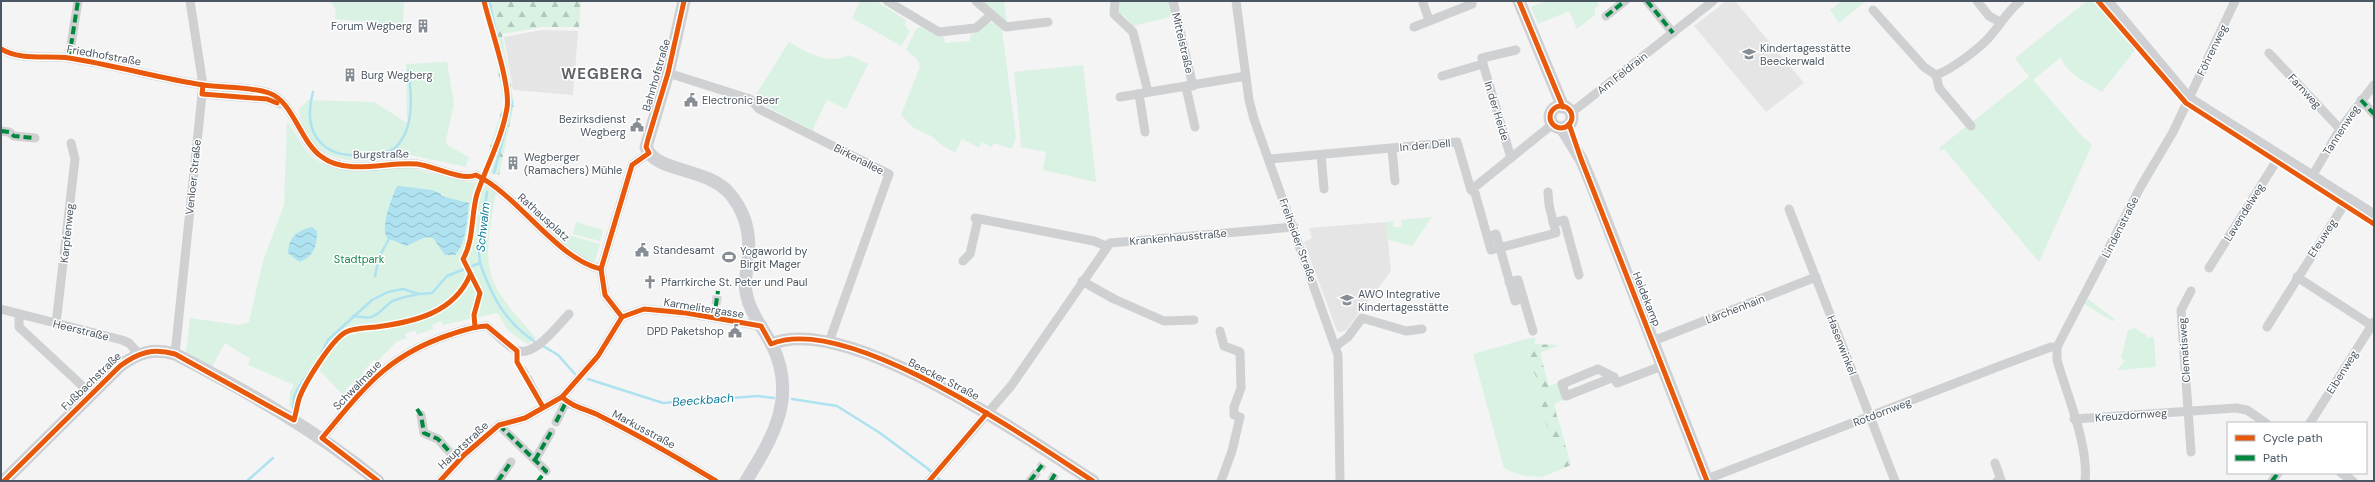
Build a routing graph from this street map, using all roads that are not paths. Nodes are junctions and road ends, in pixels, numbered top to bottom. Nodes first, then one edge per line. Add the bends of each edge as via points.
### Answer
1 (78, 1) edge
2 (190, 1) edge
3 (684, 1) edge
4 (887, 1) edge
5 (976, 1) edge
6 (1115, 1) edge
7 (1173, 1) edge
8 (1236, 1) edge
9 (1471, 1) edge
10 (1519, 1) edge
11 (1625, 1) edge
12 (1647, 1) edge
13 (1713, 1) edge
14 (1976, 1) edge
15 (2020, 1) edge
16 (2106, 1) edge
17 (2235, 1) edge
18 (1423, 3) dead end
19 (1873, 10) dead end
20 (991, 15) junction
21 (1606, 16) dead end
22 (1429, 20) junction
23 (1048, 22) dead end
24 (2000, 22) junction
25 (1414, 27) dead end
26 (1673, 33) junction
27 (1, 49) edge
28 (1516, 50) dead end
29 (2269, 53) dead end
30 (69, 58) junction
31 (1483, 64) junction
32 (668, 73) junction
33 (1936, 75) junction
34 (1246, 76) junction
35 (1442, 76) dead end
36 (2374, 85) edge
37 (1190, 86) junction
38 (203, 89) junction
39 (1144, 93) junction
40 (1120, 97) dead end
41 (2188, 99) junction
42 (2361, 100) junction
43 (2374, 114) edge
44 (1562, 117) junction
45 (1971, 126) dead end
46 (1195, 127) dead end
47 (2340, 129) junction
48 (1, 131) edge
49 (1145, 132) dead end
50 (35, 138) dead end
51 (71, 143) dead end
52 (1392, 148) junction
53 (649, 153) junction
54 (1321, 155) junction
55 (2279, 157) junction
56 (1511, 158) junction
57 (1269, 159) junction
58 (476, 175) joint
59 (2311, 178) junction
60 (1395, 181) dead end
61 (1324, 189) dead end
62 (1472, 190) junction
63 (1548, 192) dead end
64 (2347, 200) junction
65 (1789, 209) dead end
66 (2374, 216) edge
67 (1553, 223) junction
68 (1294, 227) junction
69 (1567, 230) junction
70 (1556, 232) junction
71 (1106, 246) junction
72 (1500, 248) junction
73 (963, 261) dead end
74 (2209, 268) dead end
75 (601, 269) junction
76 (1579, 275) dead end
77 (1816, 277) junction
78 (2297, 277) junction
79 (1082, 281) junction
80 (2191, 291) dead end
81 (1, 309) edge
82 (569, 314) dead end
83 (19, 315) junction
84 (622, 317) junction
85 (1194, 320) dead end
86 (56, 324) junction
87 (2373, 324) edge
88 (761, 326) junction
89 (2267, 327) dead end
90 (1422, 329) dead end
91 (1220, 331) dead end
92 (1532, 331) dead end
93 (1653, 340) junction
94 (829, 342) junction
95 (771, 344) junction
96 (1336, 346) junction
97 (2057, 347) junction
98 (138, 353) junction
99 (175, 354) junction
100 (1662, 366) junction
101 (1614, 377) junction
102 (528, 379) tunnel mouth
103 (534, 391) tunnel mouth
104 (91, 394) junction
105 (566, 402) junction
106 (2188, 412) junction
107 (987, 413) junction
108 (421, 415) dead end
109 (1870, 416) junction
110 (2074, 419) junction
111 (556, 422) dead end
112 (2265, 422) edge
113 (2311, 422) edge
114 (499, 425) junction
115 (551, 432) dead end
116 (322, 438) junction
117 (445, 447) tunnel mouth
118 (2191, 452) dead end
119 (536, 461) junction
120 (511, 462) dead end
121 (1994, 463) dead end
122 (546, 471) dead end
123 (2342, 474) edge
124 (933, 477) edge
125 (1707, 480) edge
126 (4, 481) edge
127 (378, 481) edge
128 (440, 481) edge
129 (498, 481) edge
130 (716, 481) edge
131 (746, 481) edge
132 (1092, 481) edge
133 (1221, 481) edge
134 (1340, 481) edge
135 (1895, 481) edge
136 (1998, 481) edge
137 (2085, 481) edge
138 (2353, 481) edge

1 - 30 street
2 - 38 street, Venloer Straße
3 - 32 street, Bahnhofstraße
4 - 20 street via 939,32 976,28
5 - 20 street
6 - 39 street via 1114,14 1130,29 1134,37
7 - 37 street, Mittelstraße
8 - 34 street, Freiheider Straße
9 - 22 street via 1472,4
10 - 44 street, Heidekamp via 1548,73
11 - 21 street
12 - 26 street
13 - 26 street, Am Feldrain
14 - 24 street via 1989,16
15 - 24 street
16 - 41 street
17 - 41 street, Föhrenweg
18 - 22 street
19 - 33 street via 1924,67
20 - 23 street via 1006,27
22 - 25 street
24 - 33 street via 1992,35 1948,71
26 - 44 street, Am Feldrain
27 - 30 street, Friedhofstraße via 30,57
28 - 31 street via 1482,58
29 - 47 street, Farnweg
30 - 38 street, Friedhofstraße
31 - 35 street
31 - 56 street, In der Heide
32 - 53 street, Bahnhofstraße via 648,138 646,147
32 - 94 street, Birkenallee via 750,99 759,109 889,174
33 - 45 street via 1939,88
34 - 37 street
34 - 57 street, Freiheider Straße via 1254,119
36 - 42 street, Tannenweg
37 - 39 street
37 - 46 street, Mittelstraße
38 - 58 street, Burgstraße via 267,99 287,109 312,148 332,162 352,166 419,164 466,177
38 - 99 street, Venloer Straße
39 - 40 street
39 - 49 street
41 - 55 street
41 - 97 street, Lindenstraße via 2173,132 2141,186
42 - 43 street
42 - 47 street, Tannenweg
44 - 56 street, In der Heide
44 - 93 street, Heidekamp
47 - 59 street, Tannenweg
48 - 50 street via 14,136
51 - 86 street, Karpfenweg via 75,159
52 - 54 street, In der Dell
52 - 60 street, In der Dell
52 - 62 street, In der Dell via 1457,142
53 - 75 street via 632,165
53 - 88 street via 655,160 664,164 706,176 718,182 730,193 749,230 746,293 751,309
54 - 57 street, In der Dell
54 - 61 street
55 - 59 street
55 - 74 street, Lavendelweg
56 - 62 street, In der Heide
57 - 68 street, Freiheider Straße
58 - 75 street, Rathausplatz via 495,186 579,261
59 - 64 street
62 - 72 street via 1491,250
63 - 67 street
64 - 66 street
64 - 78 street, Efeuweg
65 - 77 street, Hasenwinkel
67 - 69 street via 1564,220
67 - 70 street
68 - 71 street, Krankenhausstraße via 1110,243
68 - 96 street, Freiheider Straße
69 - 70 street
69 - 76 street
70 - 72 street
71 - 73 street via 1094,241 976,218 970,254
71 - 79 street
72 - 92 street via 1514,300 1523,298
75 - 84 street via 602,285 609,303
77 - 93 street, Lärchenhain
77 - 109 street, Hasenwinkel
78 - 87 street
78 - 89 street, Efeuweg
79 - 85 street via 1114,300 1164,321
79 - 107 street via 1011,386
80 - 106 street, Clematisweg via 2181,310
81 - 83 street, Heerstraße
82 - 116 street, Schwalmaue via 528,352 517,351 487,326 475,327 416,347 398,358 368,384
83 - 86 street, Heerstraße
83 - 104 street via 19,327
84 - 88 street, Karmelitergasse via 644,309 686,313
84 - 105 street, Hauptstraße
86 - 98 street, Heerstraße via 122,340 129,343
87 - 113 street, Eibenweg
88 - 95 street
90 - 96 street via 1406,331 1362,318 1348,337
91 - 133 street via 1224,346 1240,352 1241,388 1234,407 1234,415 1240,417 1232,451
93 - 100 street, Heidekamp
94 - 95 street, Beecker Straße via 797,338
94 - 107 street, Beecker Straße via 924,379
95 - 131 street via 783,377 782,405 772,434
96 - 134 street, Freiheider Straße via 1340,369
97 - 109 street, Rotdornweg via 2051,347
97 - 110 street via 2057,360
98 - 99 street, Fußbachstraße via 158,350
98 - 104 street, Fußbachstraße via 120,366
99 - 116 street, Fußbachstraße
100 - 101 street via 1617,383
100 - 125 street, Heidekamp
101 - 101 street via 1598,370 1562,384 1566,396
102 - 103 street
104 - 126 street, Fußbachstraße
105 - 111 street, Hauptstraße
105 - 114 street, Hauptstraße via 541,404 525,418
105 - 130 street, Markusstraße via 666,451
106 - 110 street, Kreuzdornweg
106 - 112 street, Kreuzdornweg via 2236,408 2247,410
106 - 118 street
107 - 124 street
107 - 132 street, Beecker Straße
108 - 117 street via 424,433 438,439
109 - 125 street, Rotdornweg
109 - 135 street, Hasenwinkel
110 - 137 street via 2085,457
114 - 119 street, Hauptstraße
114 - 128 street, Hauptstraße via 464,455
115 - 119 street
116 - 127 street, Fußbachstraße
119 - 122 street, Hauptstraße
120 - 129 street
121 - 136 street via 2001,480
123 - 138 street

